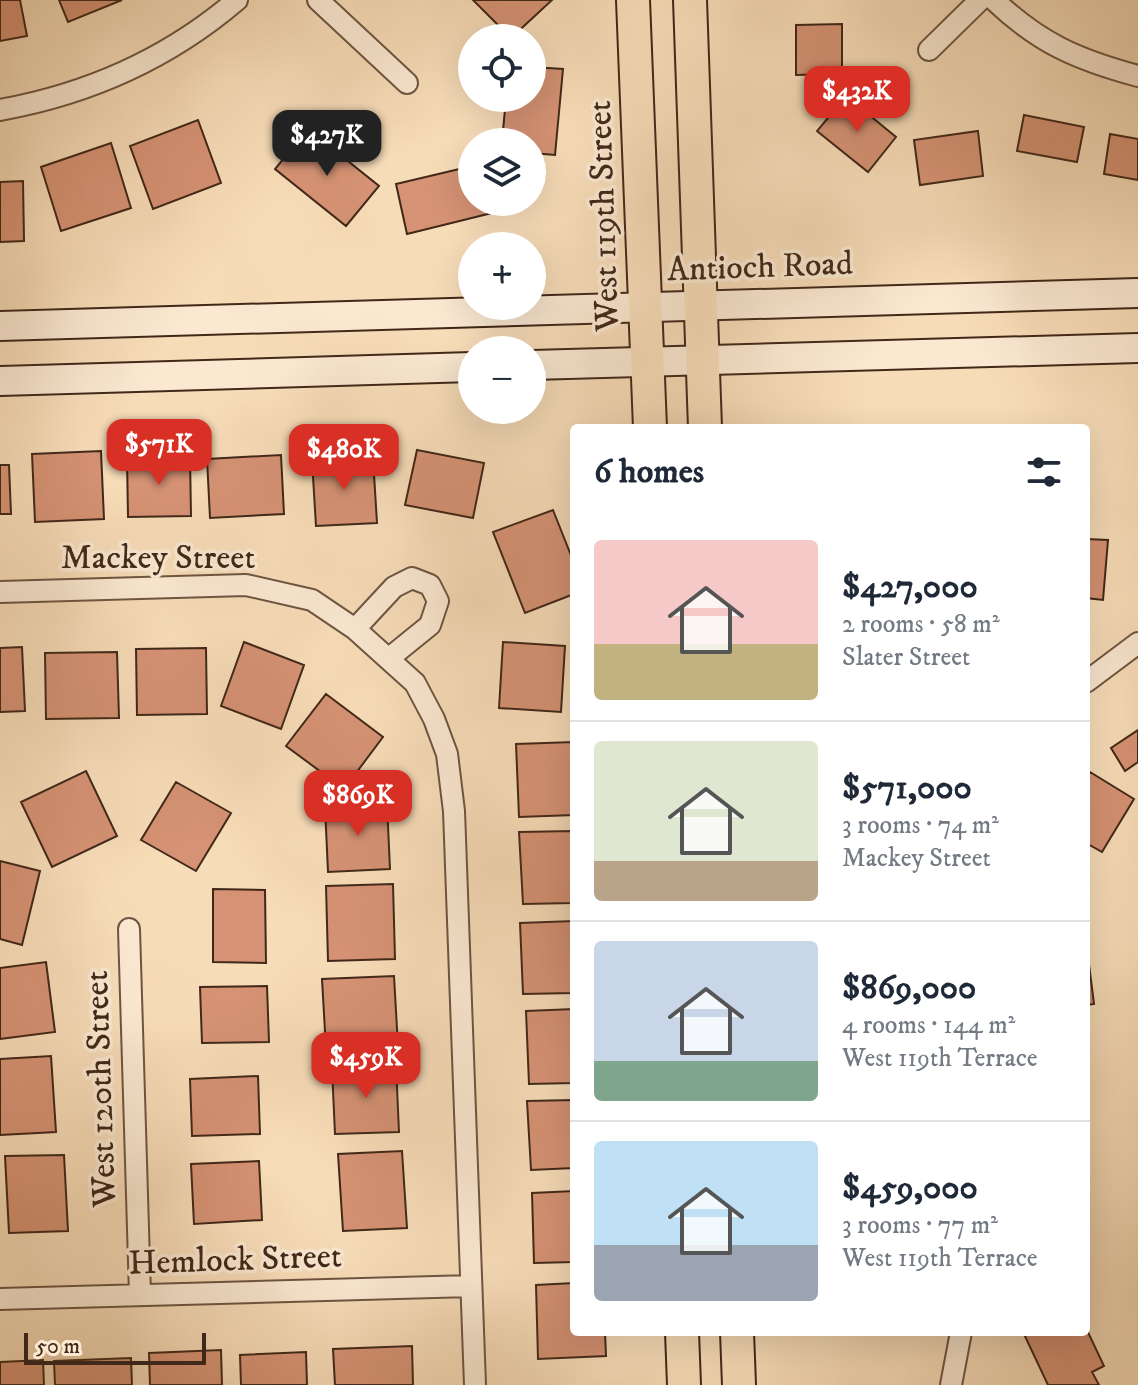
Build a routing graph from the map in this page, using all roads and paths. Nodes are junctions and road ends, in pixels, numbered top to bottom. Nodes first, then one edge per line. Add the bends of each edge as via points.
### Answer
1 (237, 0) edge
2 (318, 0) edge
3 (633, 0) edge
4 (690, 0) edge
5 (980, 0) edge
6 (994, 0) edge
7 (929, 50) dead end
8 (1138, 76) edge
9 (407, 83) dead end
10 (0, 110) edge
11 (1138, 293) edge
12 (700, 304) junction
13 (645, 306) junction
14 (0, 326) edge
15 (1138, 348) edge
16 (702, 360) junction
17 (648, 362) junction
18 (546, 365) edge
19 (458, 367) edge
20 (0, 381) edge
21 (650, 424) edge
22 (705, 424) edge
23 (0, 592) edge
24 (355, 629) junction
25 (1138, 643) edge
26 (388, 659) junction
27 (1090, 679) edge
28 (129, 929) dead end
29 (471, 1286) junction
30 (140, 1295) junction
31 (0, 1299) edge
32 (682, 1336) edge
33 (737, 1336) edge
34 (960, 1336) edge
35 (475, 1385) edge
36 (684, 1385) edge
37 (739, 1385) edge
38 (951, 1385) edge

1 - 10 street via 195,34 135,69 53,100
2 - 9 street
3 - 13 main road, West 119th Street
4 - 12 main road
5 - 7 street
6 - 8 street via 1054,47
11 - 12 main road, Antioch Road
12 - 13 main road, Antioch Road
12 - 16 main road
13 - 14 main road, Antioch Road
13 - 17 main road, West 119th Street
15 - 16 main road
16 - 17 main road
16 - 22 main road
17 - 18 main road
17 - 21 main road, West 119th Street
19 - 20 main road
23 - 24 street, Mackey Street via 246,585 312,600
24 - 26 street, Mackey Street
24 - 26 street via 394,587 412,578 430,585 438,601 430,625
25 - 27 street
26 - 29 street, Mackey Street via 415,683 434,719 450,776
28 - 30 street, West 120th Street
29 - 30 street, Hemlock Street
29 - 35 street, Mackey Street
30 - 31 street, Hemlock Street
32 - 36 main road
33 - 37 main road
34 - 38 street

